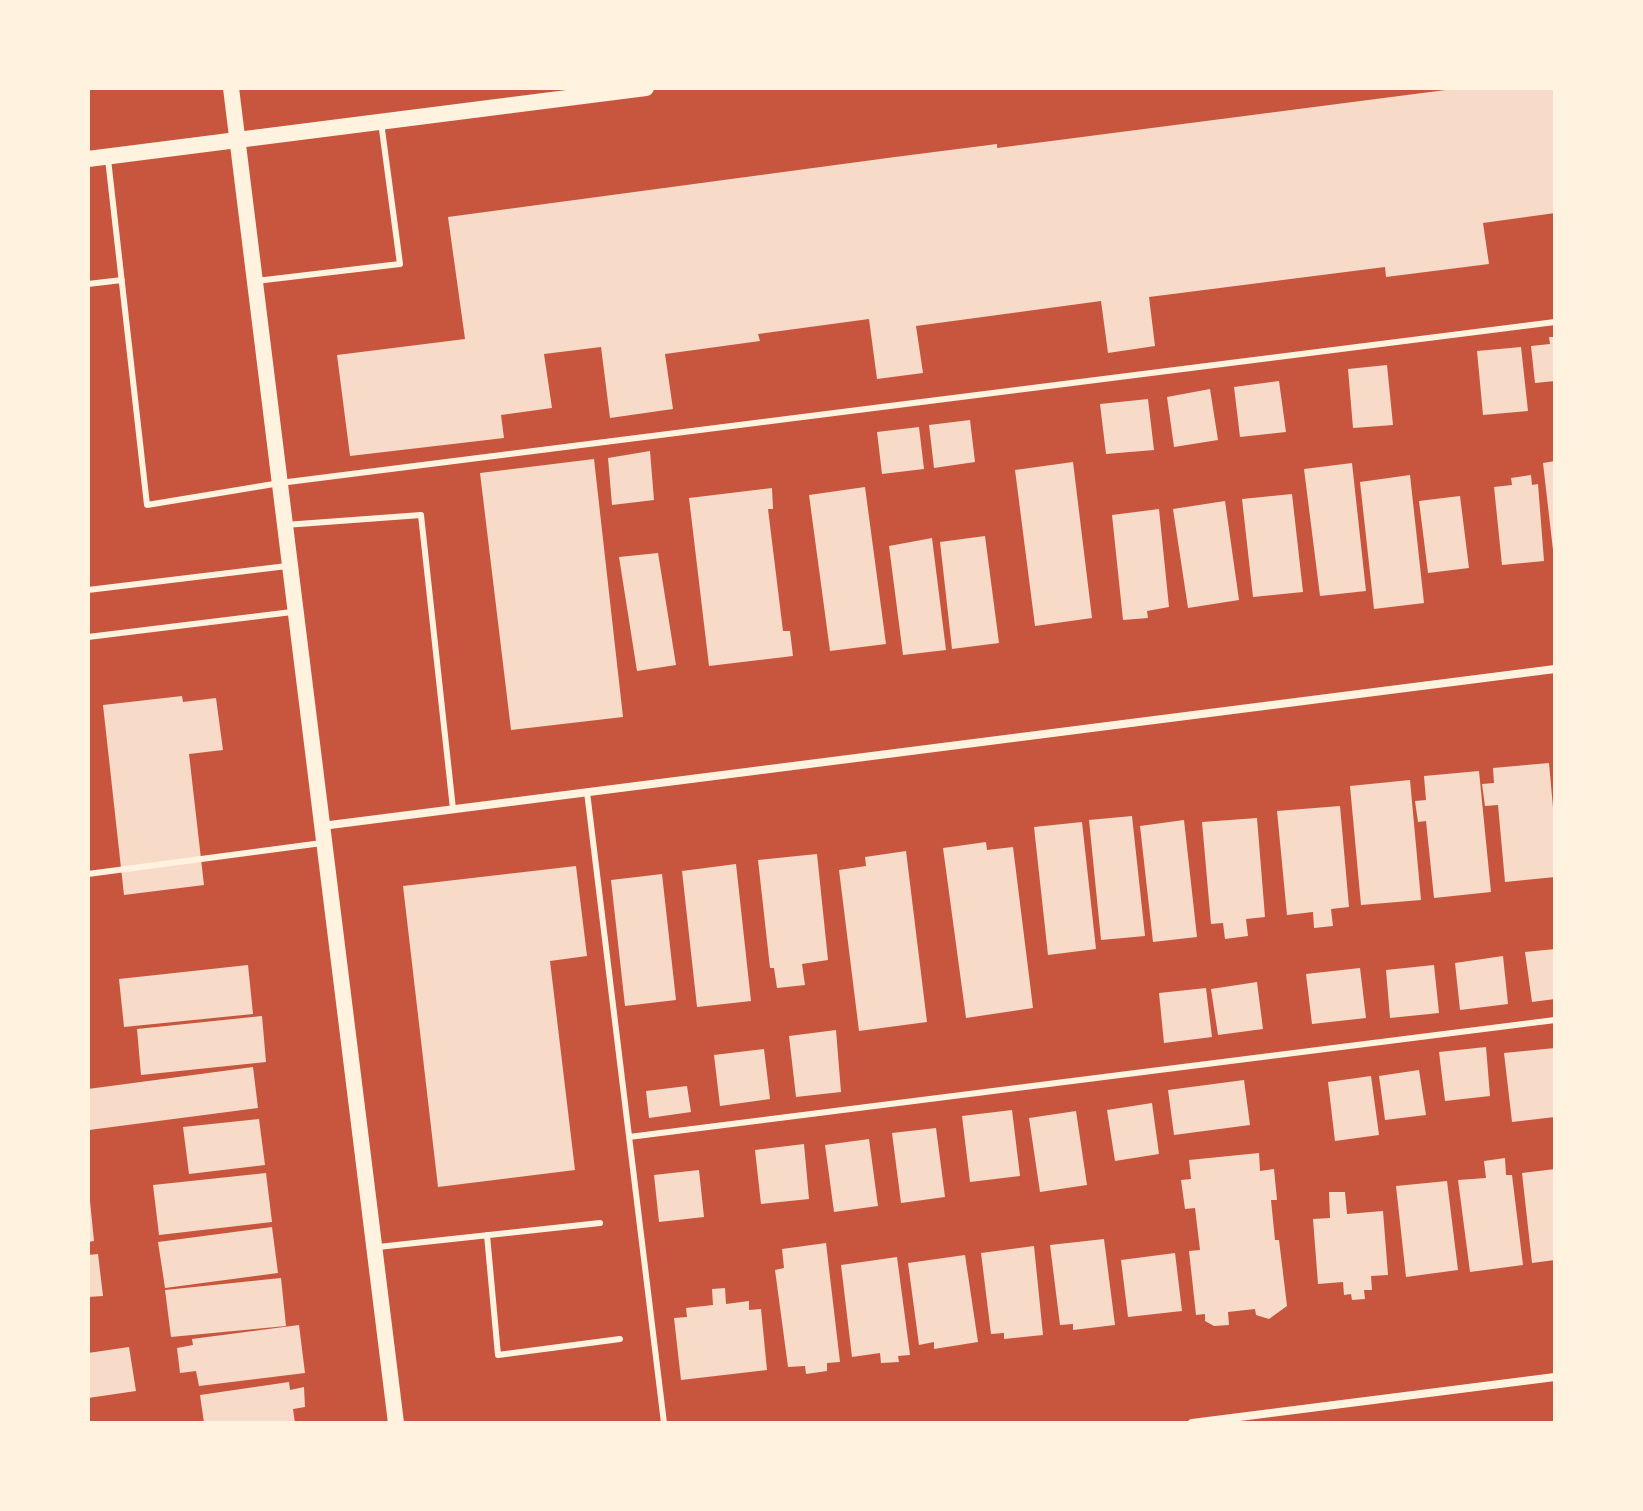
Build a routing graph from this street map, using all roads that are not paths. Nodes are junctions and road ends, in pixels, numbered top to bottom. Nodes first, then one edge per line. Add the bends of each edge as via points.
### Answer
1 (231, 88) edge
2 (646, 88) edge
3 (381, 122) junction
4 (238, 141) junction
5 (108, 157) junction
6 (88, 159) edge
7 (122, 280) junction
8 (256, 281) junction
9 (88, 284) edge
10 (1555, 322) edge
11 (280, 483) junction
12 (285, 525) junction
13 (290, 565) junction
14 (88, 590) edge
15 (296, 612) junction
16 (88, 637) edge
17 (1555, 669) edge
18 (587, 792) junction
19 (453, 809) junction
20 (324, 834) junction
21 (88, 874) edge
22 (1555, 1020) edge
23 (629, 1137) junction
24 (600, 1223) dead end
25 (487, 1235) junction
26 (374, 1247) junction
27 (620, 1339) dead end
28 (1555, 1377) edge
29 (396, 1423) edge
30 (664, 1423) edge
31 (1192, 1423) edge

1 - 4 main road
2 - 3 main road
3 - 4 main road
3 - 8 lane via 400,264
4 - 5 main road
4 - 8 main road
5 - 6 main road
5 - 7 lane
7 - 9 lane
7 - 11 lane via 147,505
8 - 11 main road
10 - 11 lane
11 - 12 main road
12 - 13 main road
12 - 19 lane via 421,515
13 - 14 lane
13 - 15 main road
15 - 16 lane
15 - 20 main road
17 - 18 street
18 - 19 street
18 - 23 lane
19 - 20 street
20 - 21 lane
20 - 26 main road
22 - 23 lane
23 - 30 lane
24 - 25 lane
25 - 26 lane
25 - 27 lane via 498,1355
26 - 29 main road
28 - 31 street

